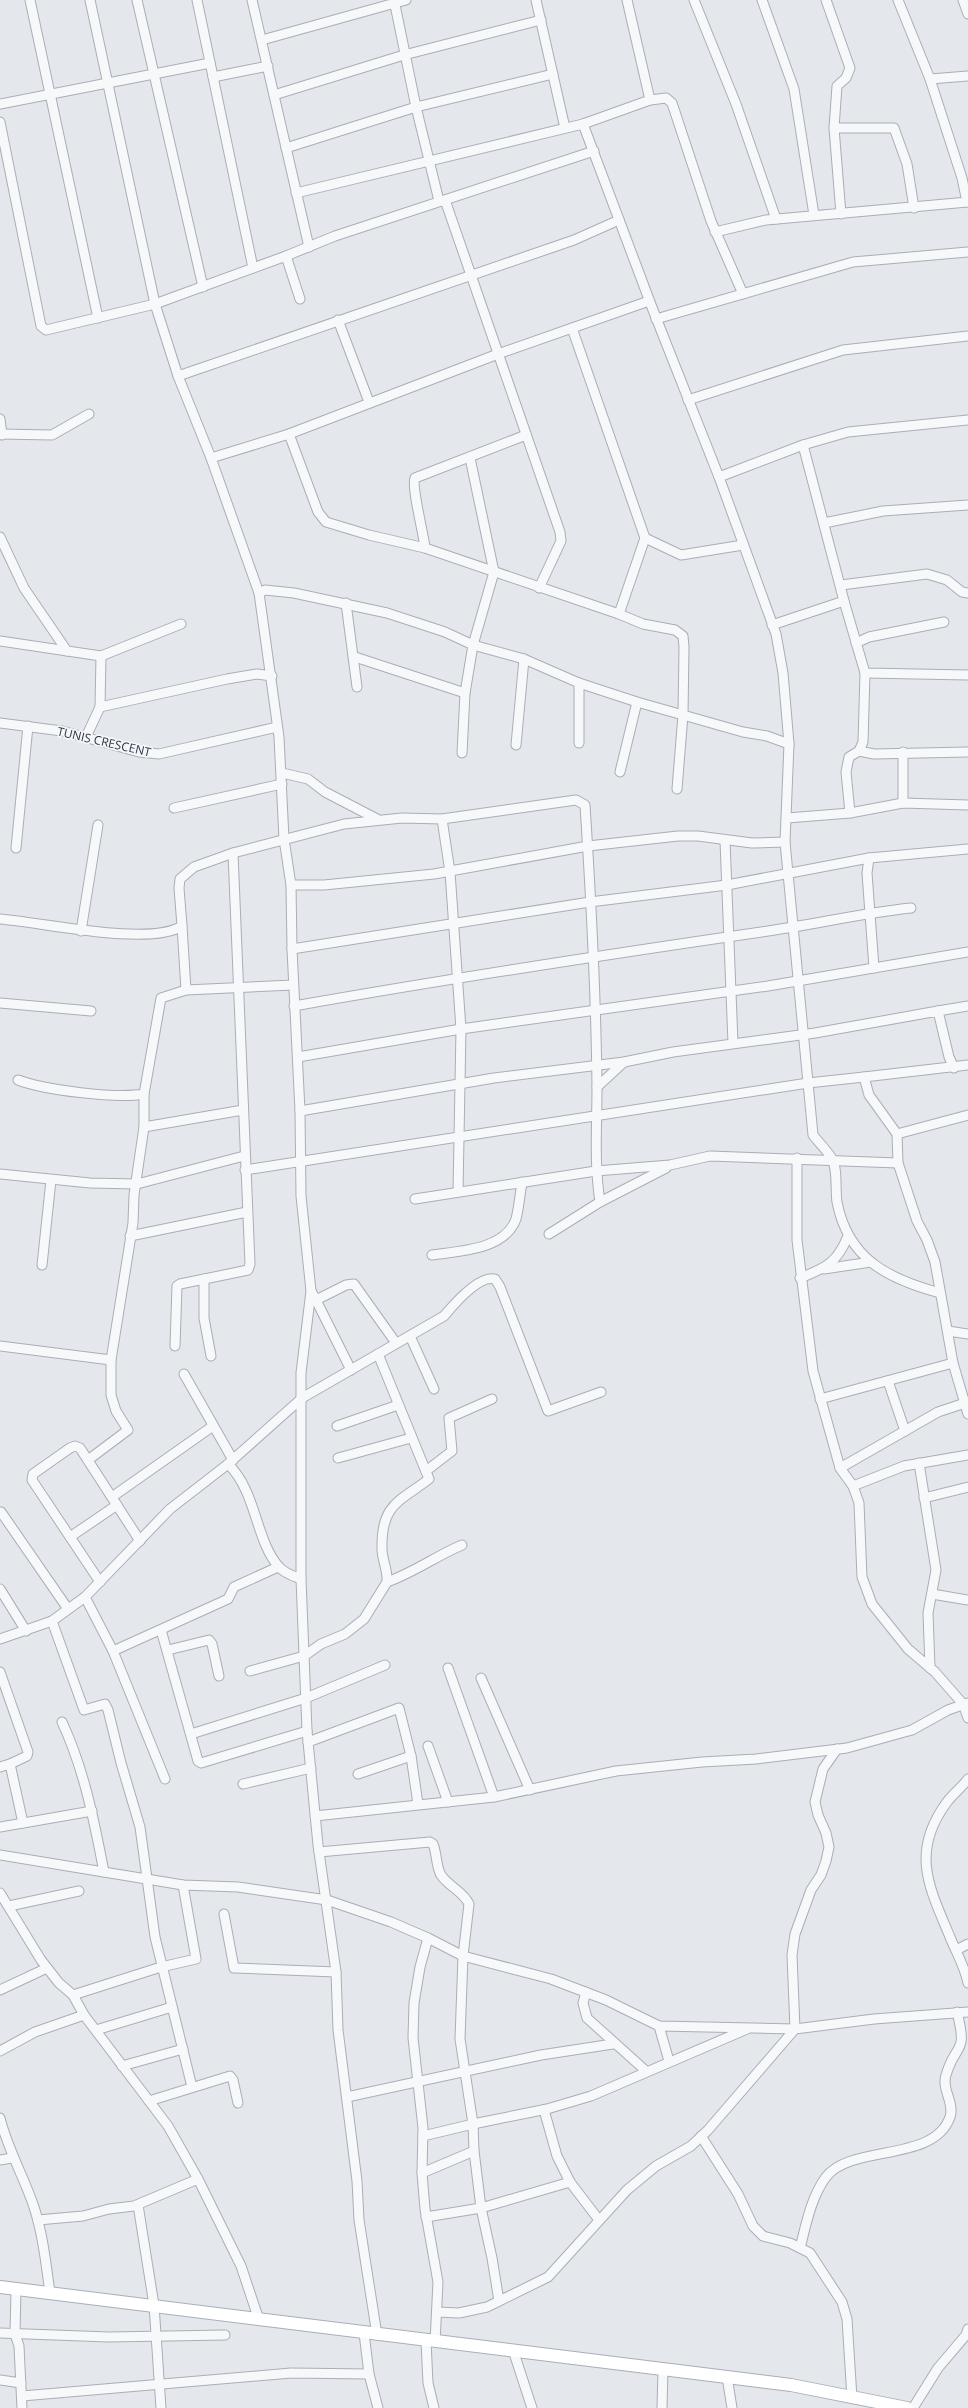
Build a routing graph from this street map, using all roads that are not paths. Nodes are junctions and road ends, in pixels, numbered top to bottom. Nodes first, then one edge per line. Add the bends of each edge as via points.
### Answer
1 (30, 0) edge
2 (90, 0) edge
3 (137, 0) edge
4 (197, 0) edge
5 (252, 0) edge
6 (406, 0) edge
7 (536, 0) edge
8 (627, 0) edge
9 (694, 0) edge
10 (762, 0) edge
11 (826, 0) edge
12 (898, 0) edge
13 (963, 0) edge
14 (394, 2) edge
15 (968, 14) edge
16 (541, 20) junction
17 (262, 40) junction
18 (404, 55) junction
19 (210, 63) junction
20 (268, 66) junction
21 (553, 74) junction
22 (154, 75) junction
23 (968, 76) edge
24 (213, 77) junction
25 (930, 79) junction
26 (108, 82) junction
27 (51, 94) junction
28 (274, 95) junction
29 (650, 100) junction
30 (0, 104) edge
31 (416, 107) junction
32 (0, 122) edge
33 (583, 124) junction
34 (565, 128) junction
35 (834, 128) junction
36 (286, 148) junction
37 (594, 151) junction
38 (429, 161) junction
39 (296, 193) junction
40 (442, 200) junction
41 (968, 202) edge
42 (914, 208) junction
43 (841, 214) junction
44 (814, 215) junction
45 (776, 219) junction
46 (619, 220) junction
47 (716, 232) junction
48 (309, 246) junction
49 (968, 252) edge
50 (286, 256) junction
51 (253, 268) junction
52 (470, 274) junction
53 (203, 287) junction
54 (743, 294) junction
55 (300, 299) dead end
56 (649, 301) junction
57 (154, 304) junction
58 (98, 318) junction
59 (656, 319) junction
60 (338, 320) junction
61 (572, 328) junction
62 (968, 336) edge
63 (498, 354) junction
64 (178, 376) junction
65 (688, 400) junction
66 (369, 402) junction
67 (89, 414) dead end
68 (0, 419) edge
69 (968, 420) edge
70 (1, 434) edge
71 (289, 434) junction
72 (526, 435) junction
73 (803, 445) junction
74 (211, 458) junction
75 (470, 458) junction
76 (719, 478) junction
77 (968, 505) edge
78 (824, 523) junction
79 (0, 537) edge
80 (645, 538) junction
81 (743, 545) junction
82 (425, 548) junction
83 (494, 572) junction
84 (841, 586) junction
85 (539, 588) junction
86 (259, 593) junction
87 (968, 593) edge
88 (844, 601) junction
89 (346, 604) junction
90 (619, 614) junction
91 (944, 622) dead end
92 (181, 624) dead end
93 (772, 625) junction
94 (0, 641) edge
95 (856, 643) junction
96 (473, 645) junction
97 (67, 651) junction
98 (101, 656) junction
99 (354, 656) junction
100 (524, 659) junction
101 (271, 673) junction
102 (865, 673) junction
103 (968, 675) edge
104 (579, 683) junction
105 (357, 687) dead end
106 (465, 694) junction
107 (637, 702) junction
108 (100, 707) junction
109 (683, 715) junction
110 (0, 723) edge
111 (28, 726) junction
112 (277, 727) junction
113 (86, 737) junction
114 (579, 743) dead end
115 (788, 744) junction
116 (516, 745) dead end
117 (859, 751) junction
118 (903, 752) junction
119 (968, 752) edge
120 (462, 753) dead end
121 (620, 772) dead end
122 (282, 773) junction
123 (282, 784) junction
124 (677, 789) dead end
125 (903, 803) junction
126 (968, 805) edge
127 (174, 808) dead end
128 (850, 813) junction
129 (787, 818) junction
130 (377, 819) junction
131 (442, 819) junction
132 (98, 825) dead end
133 (785, 836) junction
134 (284, 839) junction
135 (725, 841) junction
136 (588, 846) junction
137 (16, 848) dead end
138 (968, 849) edge
139 (233, 853) junction
140 (869, 858) junction
141 (450, 872) junction
142 (789, 873) junction
143 (291, 885) junction
144 (727, 885) junction
145 (590, 902) junction
146 (911, 908) dead end
147 (870, 912) junction
148 (0, 919) edge
149 (454, 924) junction
150 (182, 926) junction
151 (794, 927) junction
152 (81, 931) junction
153 (729, 937) junction
154 (292, 950) junction
155 (968, 952) edge
156 (593, 955) junction
157 (874, 968) junction
158 (457, 977) junction
159 (800, 980) junction
160 (293, 985) junction
161 (238, 989) junction
162 (186, 990) junction
163 (730, 991) junction
164 (0, 1003) edge
165 (294, 1006) junction
166 (968, 1006) edge
167 (91, 1011) dead end
168 (595, 1011) junction
169 (938, 1012) junction
170 (461, 1030) junction
171 (804, 1033) junction
172 (733, 1043) junction
173 (298, 1057) junction
174 (624, 1062) junction
175 (596, 1065) junction
176 (968, 1065) edge
177 (954, 1068) junction
178 (864, 1077) junction
179 (18, 1080) dead end
180 (808, 1083) junction
181 (459, 1084) junction
182 (597, 1087) junction
183 (144, 1094) junction
184 (243, 1110) junction
185 (300, 1111) junction
186 (595, 1115) junction
187 (968, 1115) edge
188 (144, 1127) junction
189 (897, 1134) junction
190 (460, 1136) junction
191 (244, 1156) junction
192 (797, 1158) junction
193 (833, 1160) junction
194 (300, 1161) junction
195 (898, 1163) junction
196 (670, 1166) junction
197 (245, 1170) junction
198 (596, 1171) junction
199 (0, 1174) edge
200 (51, 1180) junction
201 (522, 1182) junction
202 (137, 1184) junction
203 (458, 1192) junction
204 (415, 1199) dead end
205 (600, 1202) junction
206 (247, 1212) junction
207 (549, 1234) dead end
208 (130, 1236) junction
209 (848, 1236) junction
210 (432, 1255) dead end
211 (871, 1262) junction
212 (42, 1265) dead end
213 (824, 1269) junction
214 (800, 1278) junction
215 (204, 1279) junction
216 (311, 1291) junction
217 (940, 1293) junction
218 (316, 1300) junction
219 (948, 1331) junction
220 (968, 1334) edge
221 (410, 1336) junction
222 (396, 1343) junction
223 (0, 1346) edge
224 (175, 1346) dead end
225 (378, 1354) junction
226 (211, 1356) dead end
227 (111, 1360) junction
228 (953, 1363) junction
229 (351, 1370) junction
230 (184, 1374) dead end
231 (888, 1381) junction
232 (434, 1390) dead end
233 (601, 1392) dead end
234 (302, 1398) junction
235 (492, 1399) dead end
236 (820, 1399) junction
237 (965, 1403) junction
238 (398, 1405) junction
239 (968, 1414) edge
240 (213, 1426) junction
241 (337, 1426) dead end
242 (905, 1431) junction
243 (411, 1438) junction
244 (968, 1455) edge
245 (338, 1458) dead end
246 (88, 1460) junction
247 (230, 1462) junction
248 (918, 1463) junction
249 (840, 1468) junction
250 (426, 1471) junction
251 (853, 1486) junction
252 (968, 1487) edge
253 (924, 1498) junction
254 (115, 1501) junction
255 (1, 1512) edge
256 (70, 1537) junction
257 (140, 1541) junction
258 (462, 1545) dead end
259 (278, 1567) junction
260 (301, 1579) junction
261 (100, 1582) junction
262 (387, 1582) junction
263 (0, 1589) edge
264 (932, 1594) junction
265 (85, 1597) junction
266 (968, 1600) edge
267 (68, 1609) junction
268 (52, 1621) junction
269 (161, 1630) junction
270 (26, 1631) junction
271 (0, 1639) edge
272 (168, 1650) junction
273 (113, 1651) junction
274 (304, 1656) junction
275 (385, 1665) dead end
276 (448, 1668) dead end
277 (930, 1668) junction
278 (250, 1671) dead end
279 (0, 1672) edge
280 (219, 1676) dead end
281 (481, 1678) dead end
282 (306, 1698) junction
283 (966, 1704) edge
284 (968, 1718) edge
285 (62, 1722) dead end
286 (307, 1731) junction
287 (191, 1734) junction
288 (308, 1742) junction
289 (428, 1746) dead end
290 (837, 1749) junction
291 (410, 1756) junction
292 (10, 1764) junction
293 (0, 1767) edge
294 (311, 1768) junction
295 (358, 1774) dead end
296 (165, 1779) dead end
297 (968, 1779) edge
298 (244, 1784) dead end
299 (530, 1790) junction
300 (494, 1797) junction
301 (448, 1802) junction
302 (418, 1804) junction
303 (92, 1811) junction
304 (315, 1816) junction
305 (23, 1823) junction
306 (0, 1827) edge
307 (319, 1852) junction
308 (0, 1855) edge
309 (104, 1872) junction
310 (148, 1880) junction
311 (183, 1885) junction
312 (79, 1890) dead end
313 (0, 1893) edge
314 (327, 1900) junction
315 (9, 1906) junction
316 (224, 1914) dead end
317 (428, 1938) junction
318 (968, 1944) edge
319 (956, 1950) junction
320 (463, 1956) junction
321 (162, 1967) junction
322 (47, 1968) junction
323 (336, 1972) junction
324 (968, 1983) edge
325 (0, 1990) edge
326 (586, 1992) junction
327 (73, 1995) junction
328 (172, 2007) junction
329 (957, 2012) junction
330 (968, 2012) edge
331 (84, 2015) junction
332 (659, 2026) junction
333 (747, 2029) junction
334 (795, 2029) junction
335 (96, 2030) junction
336 (614, 2044) junction
337 (182, 2049) junction
338 (0, 2051) edge
339 (669, 2061) junction
340 (122, 2066) junction
341 (646, 2071) junction
342 (464, 2072) junction
343 (418, 2080) junction
344 (192, 2087) junction
345 (346, 2097) junction
346 (149, 2101) junction
347 (238, 2102) dead end
348 (544, 2110) junction
349 (0, 2118) edge
350 (473, 2124) junction
351 (423, 2136) junction
352 (701, 2136) junction
353 (474, 2151) junction
354 (12, 2158) junction
355 (0, 2160) edge
356 (422, 2173) junction
357 (198, 2179) junction
358 (570, 2182) junction
359 (138, 2205) junction
360 (481, 2208) junction
361 (426, 2217) junction
362 (38, 2220) junction
363 (599, 2220) junction
364 (800, 2248) junction
365 (0, 2287) edge
366 (16, 2289) junction
367 (50, 2293) junction
368 (500, 2301) junction
369 (154, 2304) junction
370 (437, 2312) junction
371 (258, 2318) junction
372 (968, 2329) edge
373 (0, 2333) edge
374 (15, 2334) junction
375 (371, 2334) junction
376 (156, 2335) junction
377 (225, 2335) dead end
378 (431, 2341) junction
379 (513, 2350) junction
380 (663, 2370) junction
381 (370, 2374) junction
382 (727, 2377) junction
383 (0, 2380) edge
384 (22, 2383) junction
385 (159, 2385) junction
386 (22, 2396) junction
387 (852, 2398) junction
388 (22, 2408) edge
389 (161, 2408) edge
390 (378, 2408) edge
391 (434, 2408) edge
392 (532, 2408) edge
393 (662, 2408) edge
394 (732, 2408) edge
395 (907, 2408) edge
396 (913, 2408) edge

1 - 27 street
2 - 26 street
3 - 22 street
4 - 19 street
5 - 17 street
6 - 14 street
7 - 16 street
8 - 29 street
9 - 45 street via 736,104
10 - 44 street via 794,89
11 - 35 street via 850,68 846,78 837,86
12 - 25 street
13 - 15 street
14 - 17 street
14 - 18 street
16 - 18 street
16 - 21 street
17 - 20 street
18 - 28 street
18 - 31 street
19 - 22 street
19 - 24 street
20 - 24 street
20 - 28 street
21 - 31 street
21 - 34 street
22 - 26 street
22 - 53 street
23 - 25 street
24 - 51 street
25 - 41 street
26 - 27 street
26 - 57 street
27 - 30 street
27 - 58 street
28 - 36 street
29 - 33 street
29 - 47 street via 666,98 672,103
31 - 36 street
31 - 38 street
32 - 58 street via 41,326 46,330
33 - 34 street
33 - 37 street
34 - 38 street
35 - 42 street via 894,128 907,164
35 - 43 street
36 - 39 street
37 - 40 street
37 - 46 street
38 - 39 street
38 - 40 street
39 - 48 street
40 - 48 street
40 - 52 street
41 - 42 street
42 - 43 street
43 - 44 street
44 - 45 street
45 - 47 street
46 - 52 street via 574,240
46 - 56 street
47 - 54 street
48 - 50 street
49 - 54 street via 853,262
50 - 51 street
50 - 55 street
51 - 53 street
52 - 60 street
52 - 63 street
53 - 57 street
54 - 59 street
56 - 59 street
56 - 61 street
57 - 58 street
57 - 64 street
59 - 65 street
60 - 64 street
60 - 66 street
61 - 63 street
61 - 80 street
62 - 65 street via 843,350
63 - 66 street
63 - 72 street
64 - 74 street
65 - 76 street
66 - 71 street
67 - 70 street via 52,435
68 - 70 street
69 - 73 street via 848,432
71 - 74 street
71 - 82 street via 318,512 326,522
72 - 75 street
72 - 85 street via 561,541
73 - 76 street
73 - 78 street
74 - 86 street
75 - 82 street via 415,478 412,485 419,508
75 - 83 street
76 - 81 street
77 - 78 street via 884,511
78 - 84 street
79 - 97 street via 24,588
80 - 81 street via 682,555
80 - 90 street
81 - 93 street
82 - 83 street
83 - 85 street
83 - 96 street
84 - 87 street via 927,574 947,580 962,592
84 - 88 street
85 - 90 street
86 - 89 street via 265,590 294,592
86 - 101 street via 266,654
88 - 93 street
88 - 95 street
89 - 96 street via 387,613 445,632
89 - 99 street
90 - 109 street via 643,624 675,630 683,636
91 - 95 street via 869,637
92 - 98 street
93 - 115 street via 783,673
94 - 97 street
95 - 102 street
96 - 100 street
96 - 106 street
97 - 98 street
98 - 108 street
99 - 105 street
99 - 106 street
100 - 104 street
100 - 116 street
101 - 108 street via 227,679
101 - 112 street
102 - 103 street
102 - 117 street via 863,742
104 - 107 street
104 - 114 street
106 - 120 street
107 - 109 street
107 - 121 street
108 - 113 street
109 - 115 street via 767,736
109 - 124 street
110 - 111 street, TUNIS CRESCENT
111 - 113 street, TUNIS CRESCENT
111 - 137 street
112 - 113 street, TUNIS CRESCENT via 159,754 139,752
112 - 122 street
115 - 129 street
117 - 118 street via 874,754
117 - 128 street via 849,757 846,772
118 - 119 street
118 - 125 street
122 - 123 street
122 - 130 street via 308,779 325,792
123 - 127 street
123 - 134 street
125 - 126 street
125 - 128 street
128 - 129 street
129 - 133 street
130 - 131 street
130 - 134 street via 344,824
131 - 136 street via 576,800 585,805
131 - 141 street
132 - 152 street
133 - 135 street
133 - 142 street
134 - 139 street
134 - 143 street
135 - 136 street via 698,836 678,836
135 - 144 street
136 - 141 street
136 - 145 street
138 - 140 street
139 - 150 street via 194,867 180,879
139 - 161 street
140 - 142 street
140 - 147 street via 867,873
141 - 143 street via 353,882
141 - 149 street
142 - 144 street
142 - 151 street
143 - 154 street
144 - 145 street
144 - 153 street
145 - 149 street
145 - 156 street
146 - 147 street
147 - 151 street
147 - 157 street
148 - 152 street
149 - 154 street
149 - 158 street
150 - 152 street via 164,933 144,934
150 - 162 street
151 - 153 street
151 - 159 street
153 - 156 street
153 - 163 street
154 - 160 street
155 - 157 street
156 - 158 street
156 - 168 street
157 - 159 street
158 - 165 street
158 - 170 street
159 - 163 street
159 - 171 street
160 - 161 street
160 - 165 street
161 - 162 street
161 - 184 street
162 - 183 street via 161,998
163 - 168 street
163 - 172 street
164 - 167 street
165 - 173 street
166 - 169 street
168 - 170 street
168 - 175 street
169 - 171 street
169 - 177 street
170 - 173 street
170 - 181 street
171 - 172 street
171 - 180 street
172 - 174 street
173 - 185 street
174 - 175 street
174 - 182 street
175 - 181 street
175 - 182 street
176 - 177 street
177 - 178 street
178 - 180 street
178 - 189 street via 869,1095
179 - 183 street via 32,1085 128,1097
180 - 186 street
180 - 193 street via 813,1135
181 - 185 street
181 - 190 street
182 - 186 street
183 - 188 street
184 - 188 street
184 - 191 street
185 - 194 street
186 - 190 street
186 - 198 street
187 - 189 street
188 - 202 street
189 - 195 street
190 - 194 street
190 - 203 street
191 - 197 street
191 - 202 street
192 - 193 street
192 - 196 street via 710,1156
192 - 214 street via 796,1219
193 - 195 street
193 - 209 street via 837,1202
194 - 197 street
194 - 216 street
195 - 217 street via 917,1221 930,1247
196 - 198 street
196 - 205 street
197 - 206 street
198 - 201 street
198 - 205 street
199 - 200 street
200 - 202 street
200 - 212 street
201 - 203 street
201 - 210 street via 516,1219 507,1233 491,1243
202 - 208 street
203 - 204 street
205 - 207 street
206 - 208 street
206 - 215 street via 248,1270
208 - 227 street
209 - 211 street
209 - 213 street via 835,1259
211 - 213 street
211 - 217 street via 916,1286
213 - 214 street
214 - 236 street via 813,1370
215 - 224 street via 177,1286
215 - 226 street via 204,1318
216 - 218 street
216 - 234 street via 301,1373
217 - 219 street
218 - 222 street via 346,1285 354,1284
218 - 229 street
219 - 220 street
219 - 228 street
221 - 222 street
221 - 232 street
221 - 233 street via 444,1316 455,1303 489,1277 495,1279 548,1411
222 - 225 street
223 - 227 street
225 - 229 street
225 - 238 street
227 - 246 street via 111,1395 116,1411 128,1430
228 - 231 street
228 - 237 street
229 - 234 street
230 - 240 street
231 - 236 street
231 - 242 street
234 - 247 street
234 - 260 street
235 - 250 street via 449,1418 452,1451
236 - 249 street
237 - 239 street
237 - 242 street via 938,1412
238 - 241 street
238 - 243 street
240 - 247 street
240 - 254 street
242 - 249 street
243 - 245 street
243 - 250 street
244 - 248 street
246 - 254 street
246 - 256 street via 80,1448 75,1446 32,1474 32,1480
247 - 257 street via 170,1509
247 - 259 street via 247,1493 261,1532
248 - 251 street
248 - 253 street
249 - 251 street
250 - 262 street via 429,1479 400,1498 390,1510 383,1525 382,1550 388,1575
251 - 277 street via 859,1503 862,1577 872,1604 908,1649
252 - 253 street
253 - 264 street via 936,1570
254 - 256 street
254 - 257 street
255 - 267 street
256 - 261 street
257 - 261 street
258 - 262 street via 421,1564 402,1577
259 - 260 street
259 - 269 street via 234,1587 228,1599
260 - 274 street
261 - 265 street
262 - 274 street via 364,1619 345,1634 321,1644
263 - 270 street
264 - 266 street
264 - 277 street via 928,1613
265 - 267 street
265 - 273 street
267 - 268 street
268 - 270 street
268 - 310 street via 84,1710 107,1705 140,1827
269 - 272 street
269 - 273 street
270 - 271 street
272 - 280 street via 209,1640
272 - 287 street
273 - 296 street
274 - 278 street
274 - 282 street
275 - 282 street
276 - 300 street
277 - 283 street
279 - 292 street via 28,1752 27,1756
281 - 299 street
282 - 286 street
282 - 287 street
283 - 284 street
283 - 290 street via 948,1710 912,1730
285 - 303 street via 75,1749
286 - 287 street via 201,1763
286 - 288 street
288 - 291 street via 399,1708
288 - 294 street
289 - 301 street
290 - 299 street via 616,1771
290 - 334 street via 823,1769 815,1802 829,1847 826,1861 811,1890 795,1934 792,1955
291 - 295 street
291 - 302 street
292 - 293 street
292 - 305 street
294 - 298 street
294 - 304 street
297 - 319 street via 947,1802 935,1822 924,1857 925,1870 934,1898
299 - 300 street
300 - 301 street
301 - 302 street
302 - 304 street
303 - 305 street
303 - 309 street
304 - 307 street
305 - 306 street
307 - 314 street
307 - 320 street via 430,1842 433,1844 440,1874 466,1897 469,1904
308 - 309 street
309 - 310 street
310 - 311 street
310 - 321 street via 155,1937
311 - 314 street via 238,1887
311 - 321 street via 196,1959
312 - 315 street
313 - 315 street
314 - 317 street
314 - 323 street
315 - 322 street
316 - 323 street via 234,1968
317 - 320 street
317 - 343 street via 414,2003 413,2038
318 - 319 street
319 - 324 street
320 - 326 street via 551,1979
320 - 342 street via 460,2039
321 - 327 street
321 - 328 street
322 - 325 street
322 - 327 street
323 - 345 street via 338,2030
326 - 332 street
326 - 336 street via 584,2003 587,2018
327 - 331 street
328 - 335 street
328 - 337 street
329 - 330 street
329 - 334 street
329 - 364 street via 965,2040 949,2065 945,2078 951,2107 951,2116 946,2124 938,2134 915,2147 844,2163 827,2176 817,2193
331 - 335 street
331 - 338 street via 35,2032
332 - 333 street
332 - 339 street
333 - 334 street
333 - 339 street via 736,2036
334 - 352 street
335 - 340 street
336 - 341 street
336 - 342 street via 541,2055
337 - 340 street
337 - 344 street
339 - 341 street
340 - 346 street
341 - 348 street via 591,2096
342 - 343 street
342 - 350 street
343 - 345 street
343 - 351 street
344 - 346 street
344 - 347 street via 230,2076
345 - 375 street via 364,2260 372,2297
346 - 357 street via 168,2126
348 - 350 street
348 - 358 street via 557,2156
349 - 354 street
350 - 351 street
350 - 353 street
351 - 356 street
352 - 363 street via 691,2146 656,2166 627,2190
352 - 364 street via 738,2194 753,2226 764,2236
353 - 356 street
353 - 360 street
354 - 355 street
354 - 362 street
356 - 361 street
357 - 359 street
357 - 371 street via 241,2266
358 - 360 street
358 - 363 street
359 - 362 street via 83,2216
359 - 369 street
360 - 361 street
360 - 368 street
361 - 370 street via 438,2282
362 - 367 street
363 - 368 street via 548,2277
364 - 387 street via 810,2253 842,2302 847,2319
365 - 366 street
366 - 367 street
366 - 374 street
367 - 369 street
368 - 370 street via 487,2307 459,2313
369 - 371 street
369 - 376 street
370 - 378 street
371 - 375 street
372 - 396 street via 966,2335 938,2368
373 - 374 street
374 - 376 street via 109,2337
374 - 384 street via 19,2346
375 - 378 street
375 - 381 street
376 - 377 street
376 - 385 street
378 - 379 street
378 - 391 street via 428,2383
379 - 380 street
379 - 392 street
380 - 382 street
380 - 393 street
381 - 385 street via 291,2373
381 - 390 street
382 - 387 street via 791,2385
382 - 394 street
383 - 384 street
384 - 386 street
385 - 386 street
385 - 389 street
386 - 388 street
387 - 395 street

